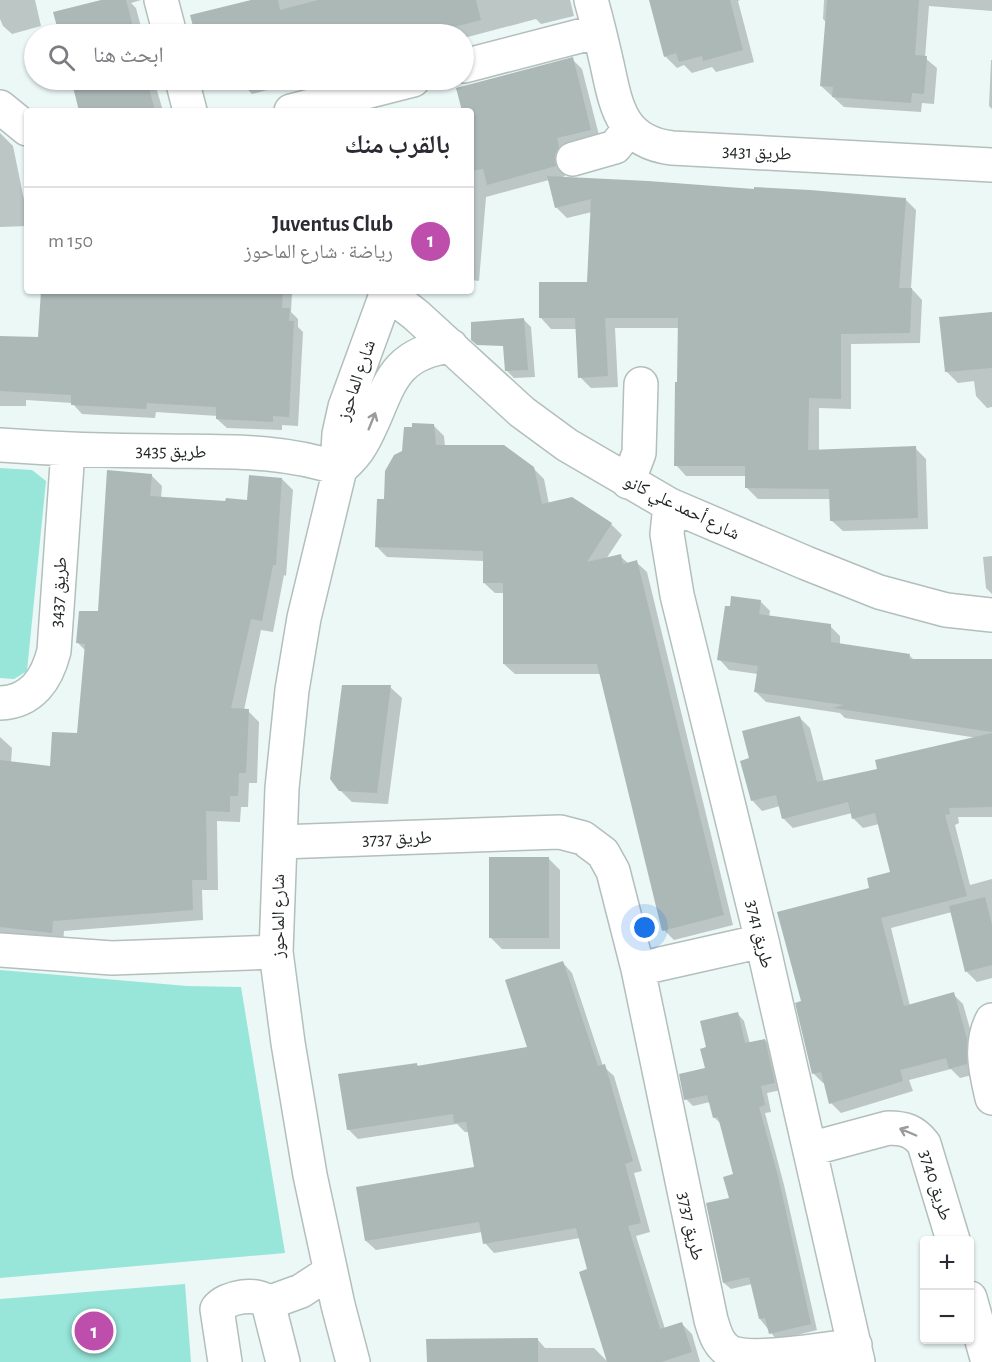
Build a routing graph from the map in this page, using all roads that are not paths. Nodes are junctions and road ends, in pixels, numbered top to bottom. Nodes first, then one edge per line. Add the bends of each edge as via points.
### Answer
1 (161, 0) edge
2 (591, 0) edge
3 (167, 24) edge
4 (599, 31) junction
5 (474, 63) edge
6 (185, 90) edge
7 (374, 90) edge
8 (0, 107) edge
9 (189, 108) edge
10 (303, 108) edge
11 (24, 127) edge
12 (629, 129) junction
13 (573, 159) dead end
14 (992, 165) edge
15 (385, 294) edge
16 (389, 294) edge
17 (416, 315) joint
18 (451, 346) junction
19 (641, 384) dead end
20 (0, 445) edge
21 (68, 450) junction
22 (340, 469) junction
23 (628, 482) junction
24 (670, 505) junction
25 (992, 615) edge
26 (0, 703) edge
27 (280, 842) junction
28 (762, 941) junction
29 (0, 950) edge
30 (276, 952) junction
31 (638, 969) junction
32 (991, 1021) edge
33 (992, 1098) edge
34 (810, 1149) junction
35 (952, 1236) edge
36 (330, 1272) junction
37 (338, 1305) junction
38 (270, 1313) junction
39 (974, 1315) edge
40 (857, 1353) edge
41 (225, 1362) edge
42 (283, 1362) edge
43 (353, 1362) edge
44 (988, 1362) edge

1 - 3 street
2 - 4 street
4 - 5 street
4 - 12 street via 617,108
6 - 9 street
7 - 10 street
8 - 11 street
12 - 13 street via 615,147
12 - 14 street, طريق 3431 via 649,142 672,148
15 - 22 street, شارع الماحوز via 345,407 339,434
16 - 17 street, شارع الماحوز
17 - 18 street, شارع أحمد علي كانو
22 -> 18 street, شارع الماحوز via 361,445 397,371 424,352
18 - 23 street, شارع أحمد علي كانو via 522,412
19 - 23 street via 639,453
20 - 21 street, طريق 3435
21 - 22 street, طريق 3435 via 256,452 299,457
21 - 26 street, طريق 3437 via 54,651 49,670 38,686 22,698
22 - 27 street, شارع الماحوز via 293,680
23 - 24 street, شارع أحمد علي كانو
24 - 25 street, شارع أحمد علي كانو via 879,592 945,610
24 - 28 street, طريق 3741 via 667,534 677,595
27 - 30 street, شارع الماحوز
27 - 31 street, طريق 3737 via 561,832 583,838 603,853 613,871
28 - 31 street
28 - 34 street, طريق 3741
29 - 30 street via 111,958
30 - 36 street, شارع الماحوز via 310,1174
31 - 40 street, طريق 3737 via 711,1320 719,1342 742,1358
32 - 33 street via 984,1055
35 -> 34 street, طريق 3740 via 924,1144 909,1130 888,1128
34 - 40 street, طريق 3741
36 - 37 street, شارع الماحوز
36 - 38 street
37 - 38 street
37 - 43 street, شارع الماحوز
38 - 41 street via 264,1299 253,1296 221,1304 217,1315
38 - 42 street
39 - 44 street

